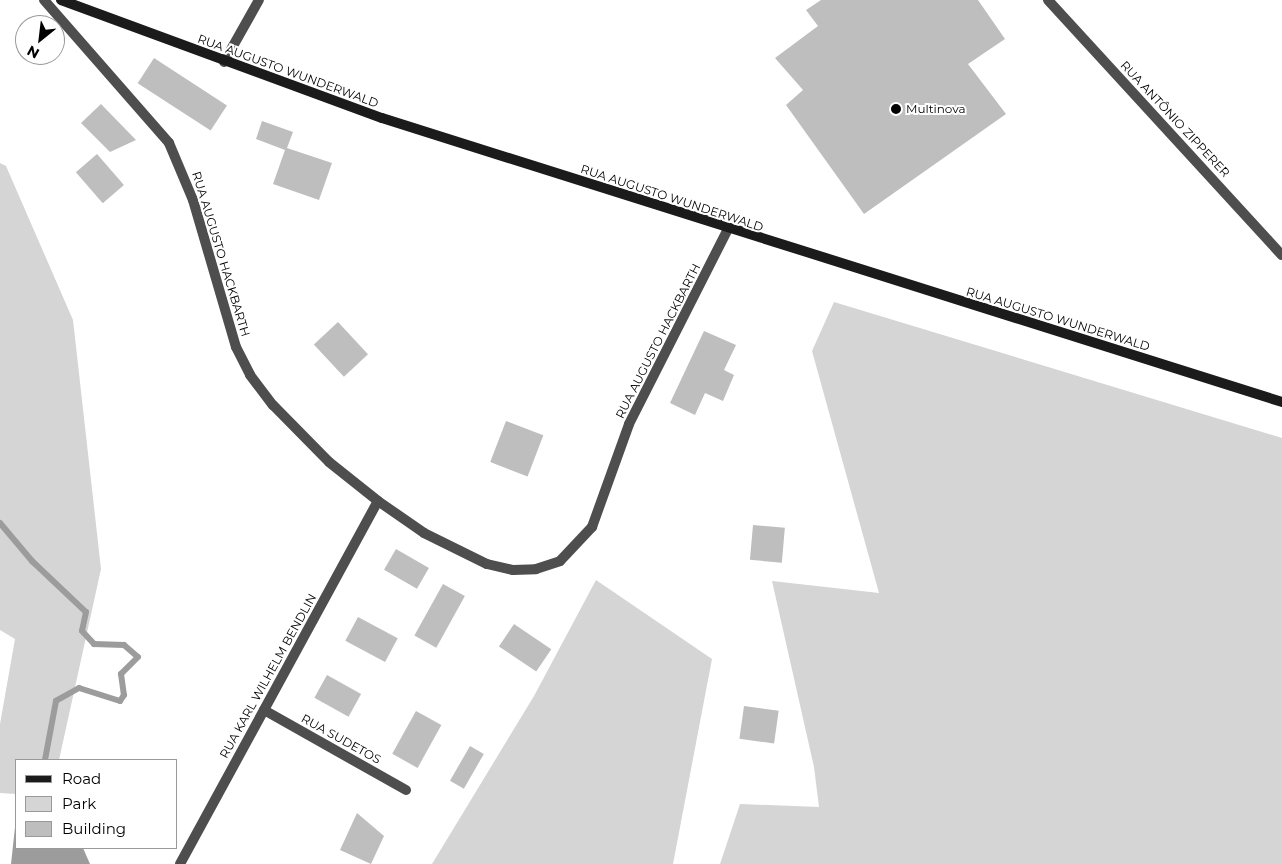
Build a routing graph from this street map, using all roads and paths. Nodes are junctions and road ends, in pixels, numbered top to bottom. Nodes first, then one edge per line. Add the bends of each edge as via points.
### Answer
1 (44, 0) edge
2 (61, 0) edge
3 (259, 0) edge
4 (1048, 0) edge
5 (224, 62) junction
6 (728, 229) junction
7 (1282, 255) edge
8 (1282, 402) edge
9 (378, 501) junction
10 (264, 710) junction
11 (406, 790) dead end
12 (180, 864) edge

1 - 9 street, RUA AUGUSTO HACKBARTH via 169,143 193,200 230,330 250,375 298,432
2 - 5 main road, RUA AUGUSTO WUNDERWALD
3 - 5 street
4 - 7 street, RUA ANTÔNIO ZIPPERER
5 - 6 main road, RUA AUGUSTO WUNDERWALD via 382,118
6 - 8 main road, RUA AUGUSTO WUNDERWALD
6 - 9 street, RUA AUGUSTO HACKBARTH via 629,424 592,527 560,561 536,569 513,570 487,564 424,533
9 - 10 street, RUA KARL WILHELM BENDLIN
10 - 11 street, RUA SUDETOS
10 - 12 street, RUA KARL WILHELM BENDLIN

